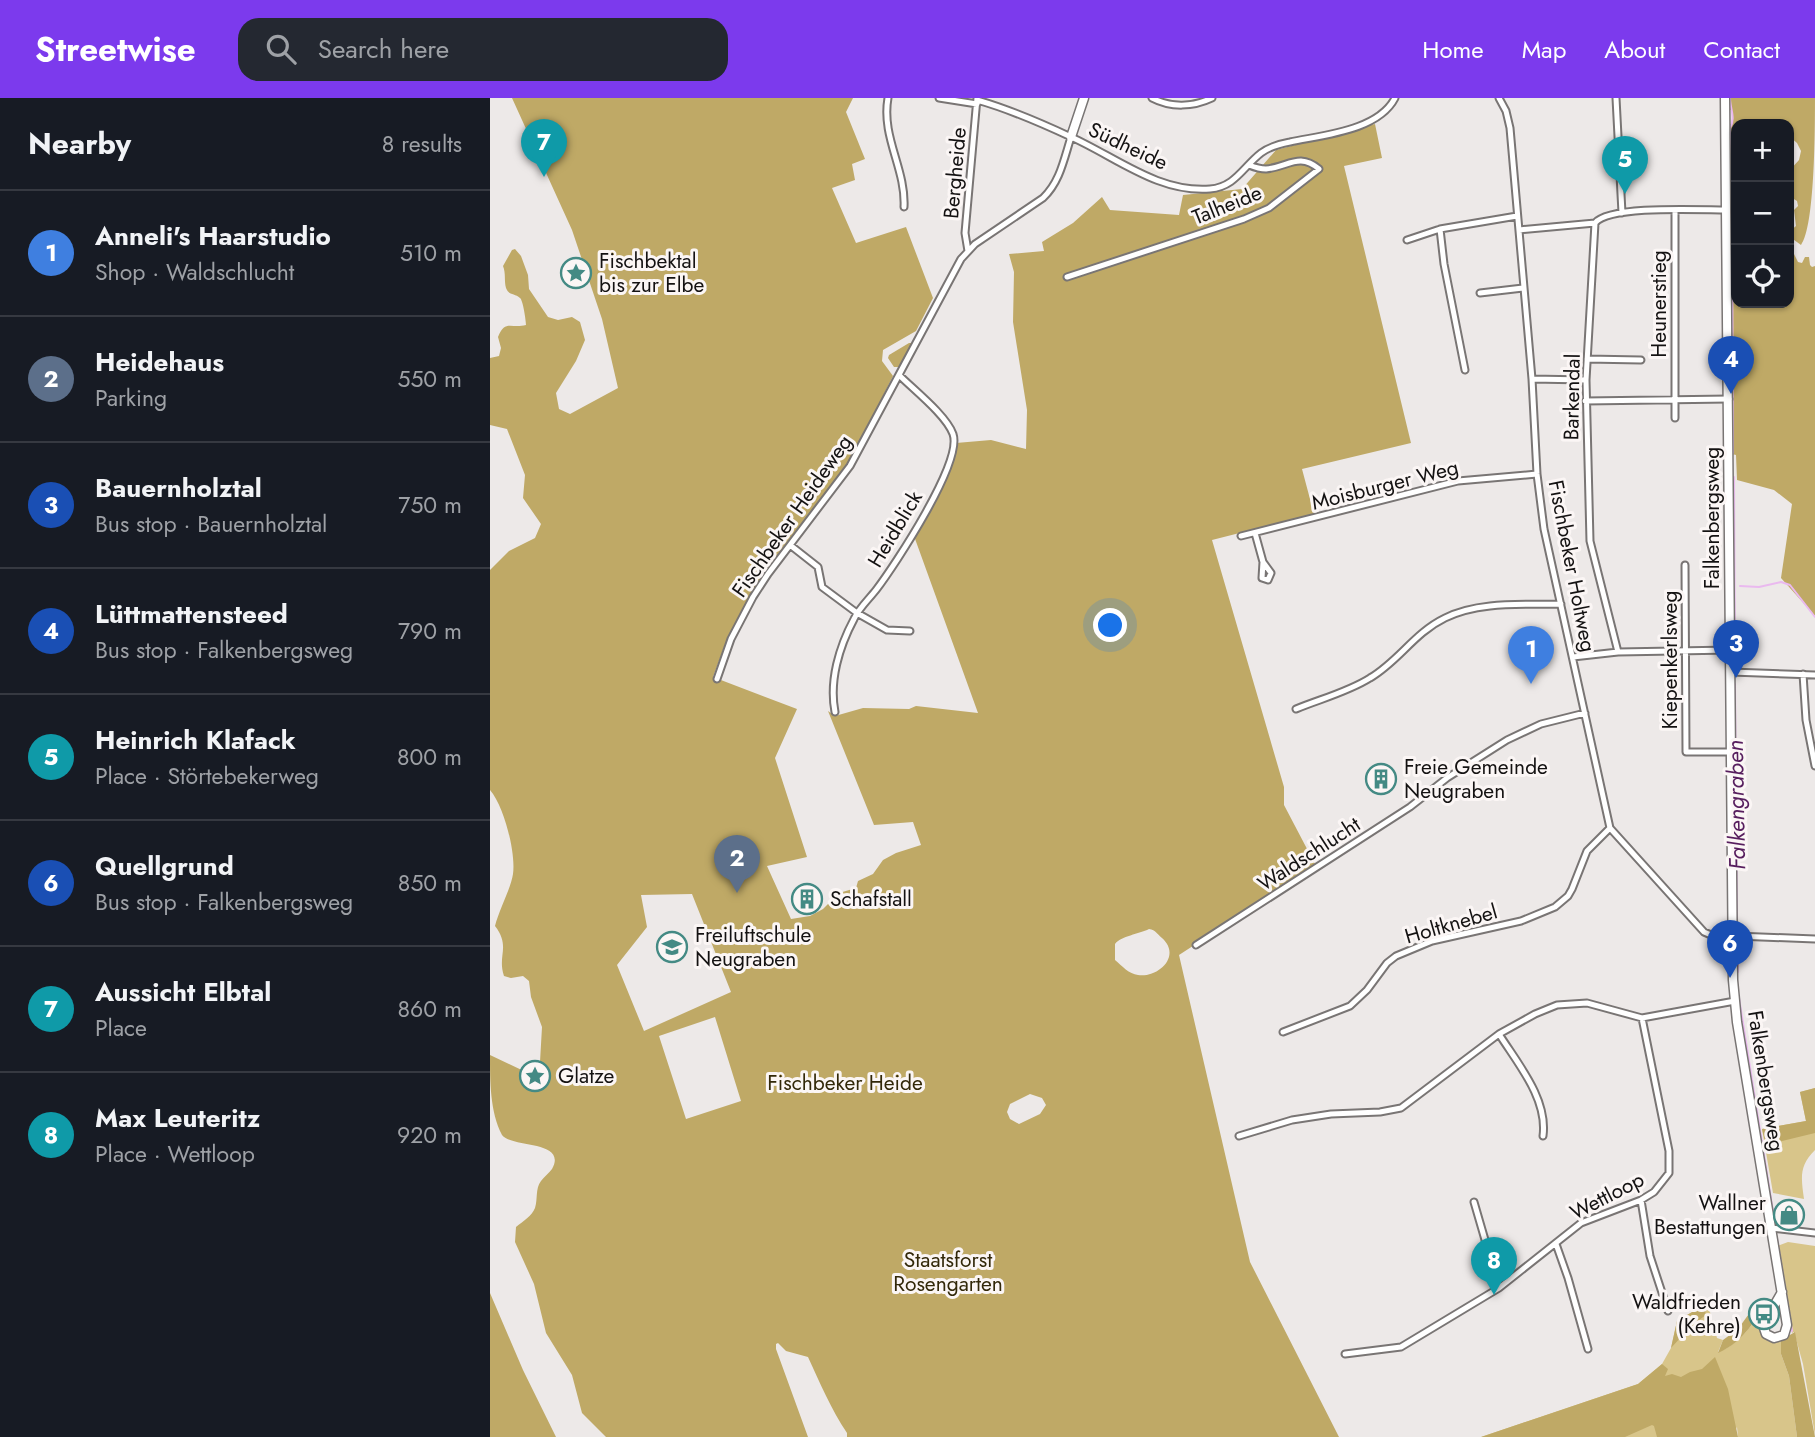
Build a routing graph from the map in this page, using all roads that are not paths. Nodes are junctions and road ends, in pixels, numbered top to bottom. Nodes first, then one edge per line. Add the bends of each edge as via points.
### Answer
1 (888, 98) edge
2 (939, 98) edge
3 (1084, 98) edge
4 (1152, 98) edge
5 (1186, 98) edge
6 (1395, 98) edge
7 (1499, 98) edge
8 (1616, 98) edge
9 (1724, 98) edge
10 (1206, 99) edge
11 (977, 101) edge
12 (1180, 105) junction
13 (1072, 137) junction
14 (1249, 165) junction
15 (904, 207) dead end
16 (1726, 210) junction
17 (1675, 211) junction
18 (1622, 213) junction
19 (1517, 216) junction
20 (1595, 223) junction
21 (1440, 229) junction
22 (1519, 230) junction
23 (1407, 240) dead end
24 (968, 251) junction
25 (1067, 277) dead end
26 (1523, 288) junction
27 (1480, 293) dead end
28 (1587, 359) junction
29 (1640, 360) dead end
30 (1465, 370) dead end
31 (899, 375) junction
32 (1532, 379) junction
33 (1586, 380) junction
34 (1675, 398) junction
35 (1729, 399) junction
36 (1585, 401) junction
37 (1675, 418) dead end
38 (1537, 474) junction
39 (1255, 533) junction
40 (1241, 536) dead end
41 (790, 545) junction
42 (1263, 562) dead end
43 (1685, 565) dead end
44 (1561, 604) junction
45 (857, 613) junction
46 (910, 631) dead end
47 (1685, 650) junction
48 (1731, 650) junction
49 (1618, 652) junction
50 (1573, 657) junction
51 (1731, 672) junction
52 (1803, 674) junction
53 (1815, 675) edge
54 (717, 679) dead end
55 (1296, 709) dead end
56 (835, 712) dead end
57 (1585, 713) junction
58 (1730, 752) junction
59 (1815, 766) edge
60 (1610, 828) junction
61 (1733, 936) junction
62 (1815, 939) edge
63 (1196, 945) dead end
64 (1735, 1001) junction
65 (1642, 1018) junction
66 (1283, 1032) dead end
67 (1499, 1034) junction
68 (1239, 1136) dead end
69 (1543, 1136) dead end
70 (1641, 1200) junction
71 (1474, 1202) dead end
72 (1771, 1228) junction
73 (1815, 1233) edge
74 (1556, 1244) junction
75 (1499, 1288) junction
76 (1782, 1292) junction
77 (1668, 1311) dead end
78 (1588, 1349) dead end
79 (1345, 1354) dead end

1 - 15 street via 887,128
2 - 11 street, Südheide
3 - 13 street
4 - 12 street
5 - 12 street
6 - 14 street, Südheide via 1391,107 1375,118 1339,132 1273,146
7 - 19 street, Fischbeker Holtweg via 1510,128
8 - 18 street
9 - 16 street, Falkenbergsweg
10 - 12 street
11 - 13 street, Südheide
11 - 24 street, Bergheide via 965,233
13 - 14 street, Südheide via 1150,178 1191,187 1210,189 1228,184
13 - 24 street via 1051,190
14 - 25 street, Talheide via 1265,169 1300,160 1319,169 1269,208 1244,219
16 - 17 street
16 - 35 street, Falkenbergsweg
17 - 18 street
17 - 34 street, Heunerstieg
18 - 20 street via 1600,217
19 - 21 street
19 - 22 street, Fischbeker Holtweg
20 - 22 street
20 - 28 street, Barkendal
21 - 23 street
21 - 30 street
22 - 26 street, Fischbeker Holtweg
24 - 31 street, Fischbeker Heideweg
26 - 27 street
26 - 32 street, Fischbeker Holtweg
28 - 29 street
28 - 33 street, Barkendal
31 - 41 street, Fischbeker Heideweg via 850,466
31 - 45 street, Heidblick via 949,427 955,442 953,456 917,528
32 - 33 street
32 - 38 street, Fischbeker Holtweg
33 - 36 street, Barkendal
34 - 35 street
34 - 36 street
34 - 37 street, Heunerstieg
35 - 48 street, Falkenbergsweg
36 - 49 street, Barkendal via 1590,541
38 - 39 street, Moisburger Weg via 1458,481
38 - 44 street, Fischbeker Holtweg
39 - 40 street, Moisburger Weg
39 - 42 street
41 - 45 street via 818,567 822,587
41 - 54 street, Fischbeker Heideweg via 749,605
43 - 47 street, Kiepenkerlsweg
44 - 50 street, Fischbeker Holtweg
44 - 55 street via 1481,608 1446,617 1419,633 1370,679
45 - 46 street via 891,631
45 - 56 street, Heidblick via 835,672
47 - 48 street
47 - 49 street
47 - 58 street, Kiepenkerlsweg via 1686,752
48 - 51 street, Falkenbergsweg
49 - 50 street
50 - 57 street, Fischbeker Holtweg
51 - 52 street
51 - 58 street, Falkenbergsweg
52 - 53 street
52 - 59 street
57 - 60 street, Fischbeker Holtweg
57 - 63 street, Waldschlucht via 1541,724 1507,740
58 - 61 street, Falkenbergsweg
60 - 61 street, Fischbeker Holtweg via 1704,932
60 - 66 street, Holtknebel via 1587,851 1572,889 1555,907 1521,921 1432,941 1396,956 1350,1006
61 - 62 street, Fischbeker Holtweg
61 - 64 street, Falkenbergsweg
64 - 65 street
64 - 72 street, Falkenbergsweg
65 - 67 street via 1587,1003 1557,1005
65 - 70 street, Wettloop via 1670,1162 1664,1183
67 - 68 street via 1401,1108 1292,1120
67 - 69 street via 1540,1104
70 - 74 street, Wettloop via 1581,1223
70 - 77 street via 1650,1256
71 - 75 street
72 - 73 street
72 - 76 street, Falkenbergsweg
74 - 75 street, Wettloop
74 - 78 street
75 - 79 street, Wettloop via 1401,1347
76 - 76 street, Falkenbergsweg via 1763,1325 1772,1338 1787,1330

